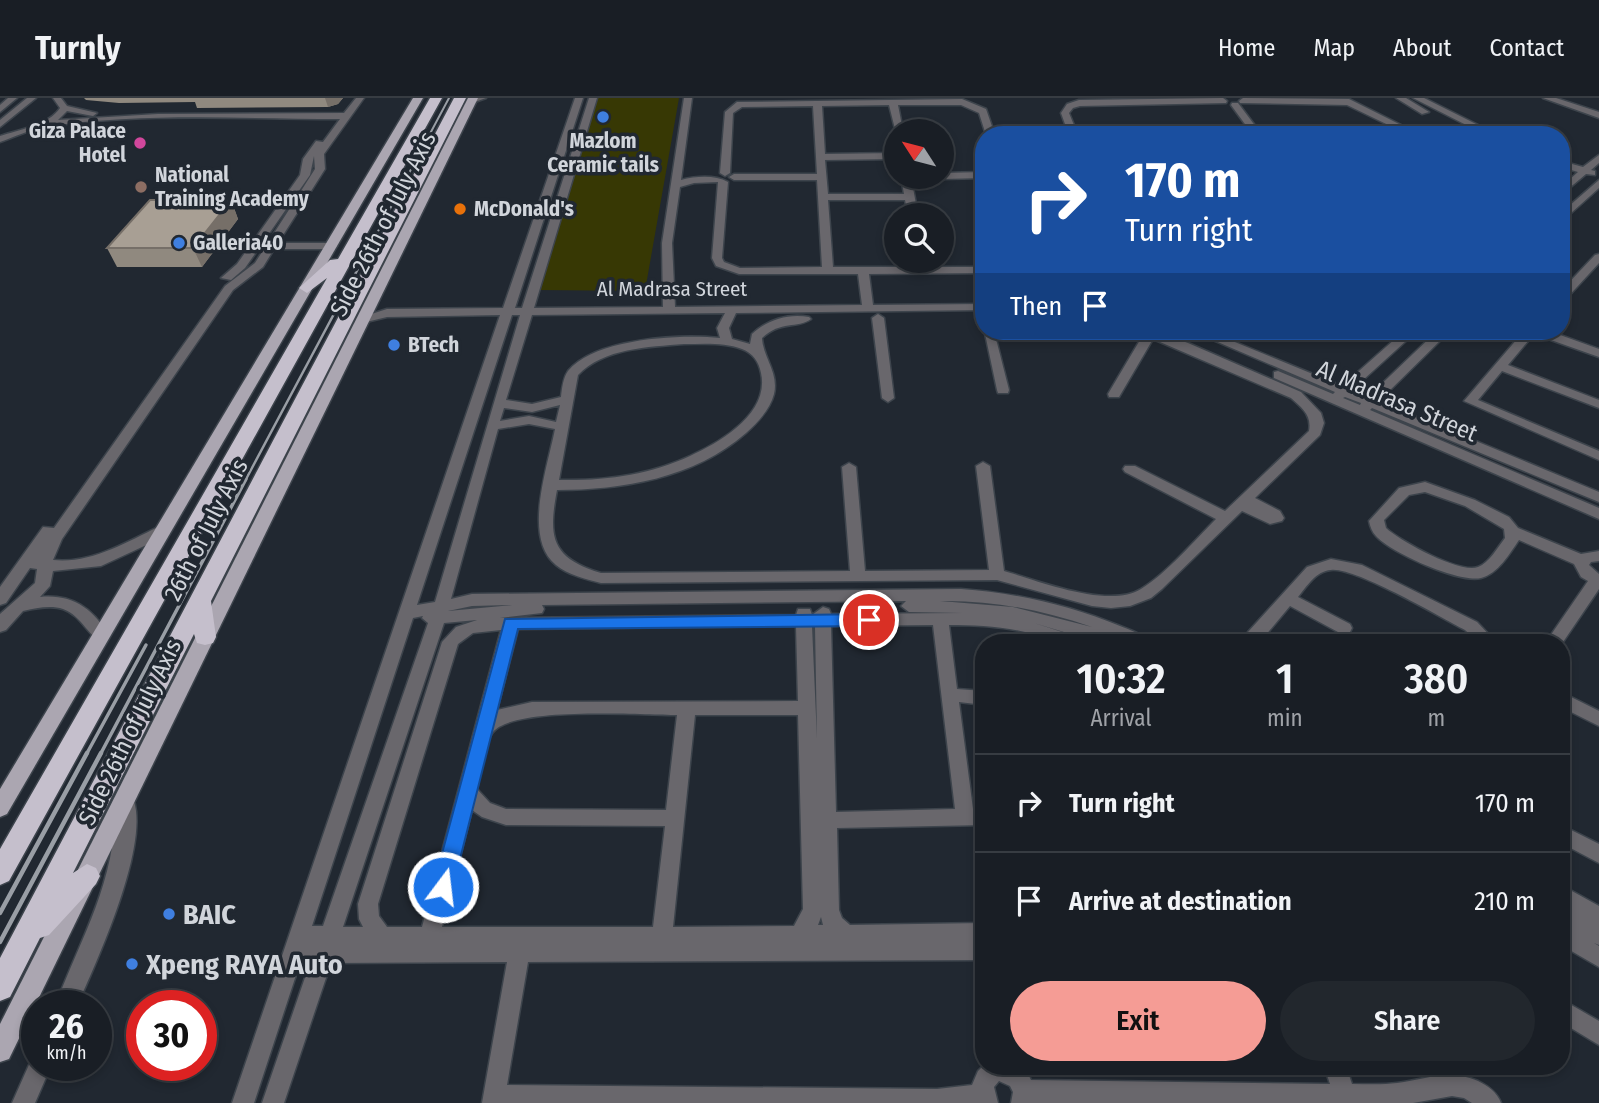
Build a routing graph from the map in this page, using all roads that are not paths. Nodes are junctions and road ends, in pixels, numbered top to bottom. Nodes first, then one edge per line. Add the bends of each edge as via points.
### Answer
1 (13, 98) edge
2 (32, 98) edge
3 (57, 98) edge
4 (360, 98) edge
5 (418, 98) edge
6 (436, 98) edge
7 (579, 98) edge
8 (593, 98) edge
9 (688, 98) edge
10 (1400, 98) edge
11 (1417, 98) edge
12 (1547, 98) edge
13 (1566, 98) edge
14 (472, 99) edge
15 (1223, 99) edge
16 (843, 100) edge
17 (1239, 101) edge
18 (892, 102) junction
19 (817, 103) junction
20 (0, 108) edge
21 (64, 108) junction
22 (1599, 109) edge
23 (345, 111) edge
24 (1599, 115) edge
25 (88, 116) junction
26 (896, 119) edge
27 (0, 124) edge
28 (45, 124) junction
29 (988, 126) edge
30 (1070, 126) edge
31 (1253, 126) edge
32 (1398, 126) edge
33 (1458, 126) edge
34 (1475, 126) edge
35 (447, 135) junction
36 (0, 139) edge
37 (884, 156) edge
38 (821, 157) junction
39 (1570, 159) edge
40 (1570, 164) edge
41 (1593, 165) edge
42 (678, 170) junction
43 (1599, 175) edge
44 (954, 176) edge
45 (975, 176) edge
46 (693, 177) junction
47 (822, 177) junction
48 (723, 178) junction
49 (1599, 183) edge
50 (1570, 184) edge
51 (676, 185) junction
52 (908, 189) edge
53 (823, 197) junction
54 (910, 197) junction
55 (911, 203) edge
56 (1570, 210) edge
57 (286, 212) junction
58 (272, 244) junction
59 (339, 246) junction
60 (1598, 260) edge
61 (884, 268) edge
62 (954, 268) edge
63 (975, 269) edge
64 (828, 270) junction
65 (858, 270) junction
66 (1570, 289) edge
67 (373, 299) junction
68 (975, 300) edge
69 (862, 305) junction
70 (664, 306) junction
71 (529, 307) junction
72 (975, 307) edge
73 (511, 308) junction
74 (698, 310) junction
75 (732, 310) junction
76 (204, 315) junction
77 (975, 317) edge
78 (878, 318) junction
79 (362, 319) junction
80 (340, 329) junction
81 (708, 329) junction
82 (304, 331) junction
83 (1570, 336) edge
84 (990, 340) edge
85 (1142, 340) edge
86 (1166, 340) edge
87 (1203, 340) edge
88 (1213, 340) edge
89 (1401, 340) edge
90 (1435, 340) edge
91 (1522, 340) edge
92 (1563, 340) edge
93 (727, 341) junction
94 (1599, 346) edge
95 (1227, 348) junction
96 (757, 353) junction
97 (1599, 353) edge
98 (321, 366) junction
99 (1499, 366) junction
100 (283, 368) junction
101 (1003, 390) dead end
102 (1114, 394) dead end
103 (1340, 395) junction
104 (888, 398) dead end
105 (567, 399) junction
106 (499, 403) junction
107 (1599, 404) edge
108 (1366, 406) junction
109 (492, 426) junction
110 (562, 428) junction
111 (1599, 456) edge
112 (983, 466) dead end
113 (849, 467) dead end
114 (1130, 469) dead end
115 (551, 485) junction
116 (1599, 497) edge
117 (1599, 514) edge
118 (1226, 518) junction
119 (163, 531) junction
120 (1513, 531) junction
121 (1599, 556) edge
122 (1582, 561) junction
123 (43, 564) junction
124 (24, 566) junction
125 (997, 575) junction
126 (858, 577) junction
127 (1598, 581) edge
128 (0, 598) edge
129 (1287, 598) junction
130 (200, 599) junction
131 (19, 606) junction
132 (0, 607) edge
133 (440, 612) junction
134 (814, 614) junction
135 (407, 616) junction
136 (940, 620) junction
137 (511, 623) junction
138 (0, 626) edge
139 (1345, 628) dead end
140 (1053, 634) edge
141 (1092, 634) edge
142 (1121, 634) edge
143 (1258, 634) edge
144 (1480, 634) edge
145 (1560, 634) edge
146 (101, 636) junction
147 (205, 638) junction
148 (950, 695) junction
149 (975, 697) edge
150 (1570, 704) edge
151 (687, 708) junction
152 (806, 708) junction
153 (1599, 719) edge
154 (484, 729) junction
155 (468, 790) junction
156 (124, 798) junction
157 (0, 808) edge
158 (675, 818) junction
159 (974, 818) edge
160 (826, 820) junction
161 (1570, 838) edge
162 (1599, 854) edge
163 (0, 873) edge
164 (87, 876) junction
165 (1570, 899) edge
166 (1570, 917) edge
167 (1599, 917) edge
168 (844, 933) junction
169 (975, 933) edge
170 (377, 935) junction
171 (430, 935) junction
172 (1599, 935) edge
173 (1570, 939) edge
174 (803, 940) junction
175 (23, 943) junction
176 (328, 944) junction
177 (670, 944) junction
178 (296, 945) junction
179 (975, 950) edge
180 (519, 953) junction
181 (1599, 957) edge
182 (0, 987) edge
183 (73, 990) edge
184 (1570, 1016) edge
185 (1599, 1034) edge
186 (0, 1050) edge
187 (989, 1075) edge
188 (1338, 1075) edge
189 (33, 1081) edge
190 (1020, 1084) edge
191 (1345, 1096) junction
192 (494, 1100) edge
193 (984, 1100) edge
194 (744, 1102) edge
195 (23, 1103) edge
196 (243, 1103) edge
197 (273, 1103) edge
198 (1489, 1103) edge

1 - 20 street
2 - 27 street
3 - 21 street
4 - 23 street
5 - 59 main road, Side 26th of July Axis
6 - 59 highway, 26th of July Axis
7 - 73 street
8 - 71 street
9 - 42 street
10 - 33 street
11 - 34 street
12 - 24 street
13 - 22 street
14 - 35 highway, 26th of July Axis
15 - 17 street
15 - 30 street via 1080,103 1065,113
16 - 18 street
16 - 19 street
17 - 31 street
17 - 32 street via 1349,102
18 - 26 street
18 - 29 street via 975,106 984,111
19 - 38 street
19 - 48 street via 747,103 731,109
21 - 25 street
21 - 28 street
23 - 25 street
23 - 57 street via 319,154 320,169
25 - 28 street
28 - 36 street
35 - 67 main road, Side 26th of July Axis
35 - 80 highway, 26th of July Axis
37 - 38 street
38 - 47 street
39 - 41 street
40 - 41 street
41 - 43 street
41 - 50 street
42 - 46 street
42 - 51 street
44 - 45 street
46 - 48 street
46 - 51 street
47 - 48 street
47 - 53 street
48 - 64 street via 720,264 739,271
49 - 56 street
51 - 70 street
52 - 54 street
53 - 54 street
53 - 64 street
54 - 55 street
57 - 58 street
57 - 76 street via 242,266 219,285
58 - 59 street
58 - 76 street via 256,268
59 - 82 highway, 26th of July Axis
59 - 119 main road, Side 26th of July Axis via 307,288
60 - 66 street
61 - 65 street
62 - 63 street
64 - 65 street
65 - 69 street
67 - 73 street, Al Madrasa Street via 391,307
67 - 79 main road, Side 26th of July Axis
68 - 69 street, Al Madrasa Street
69 - 70 street, Al Madrasa Street
69 - 72 street, Al Madrasa Street
69 - 75 street, Al Madrasa Street
70 - 71 street, Al Madrasa Street
70 - 74 street, Al Madrasa Street
71 - 73 street, Al Madrasa Street
71 - 106 street
73 - 79 street, Al Madrasa Street via 387,313
73 - 135 street
74 - 75 street, Al Madrasa Street
74 - 81 street
75 - 93 street via 724,321
76 - 123 street via 55,537
76 - 124 street
77 - 78 street
78 - 96 street via 782,321 756,337
78 - 104 street
79 - 147 main road, Side 26th of July Axis
80 - 82 highway via 319,337
80 - 98 highway, 26th of July Axis
81 - 93 street
81 - 105 street via 597,355 572,374
82 - 100 highway, 26th of July Axis
83 - 94 street
84 - 101 street
85 - 102 street
86 - 118 street via 1283,388 1314,413 1315,432
87 - 95 street, Al Madrasa Street
88 - 95 street, Al Madrasa Street
89 - 103 street
90 - 108 street
91 - 99 street
92 - 97 street
93 - 96 street
95 - 103 street, Al Madrasa Street
96 - 115 street via 769,373 765,400 748,423 715,449 649,476
98 - 100 highway via 306,361
98 - 130 highway, 26th of July Axis
99 - 107 street
99 - 111 street via 1469,399 1471,403
100 - 163 highway, 26th of July Axis
103 - 108 street, Al Madrasa Street
105 - 106 street via 532,408
105 - 110 street
106 - 109 street
108 - 116 street, Al Madrasa Street
108 - 117 street, Al Madrasa Street
109 - 110 street via 529,420
109 - 133 street
110 - 115 street
112 - 125 street
113 - 126 street
114 - 118 street
115 - 126 street via 545,539 559,559 585,574 601,578
118 - 125 street via 1157,585 1130,600 1092,600
119 - 123 street via 96,562
119 - 146 main road, Side 26th of July Axis
120 - 120 street via 1513,539 1486,569 1468,573 1391,540 1371,526 1404,491 1425,487 1501,520
120 - 122 street
121 - 122 street
122 - 127 street via 1586,573
123 - 124 street
123 - 131 street via 42,586
124 - 128 street
125 - 126 street
127 - 145 street
129 - 139 street
129 - 143 street
129 - 144 street via 1317,567 1349,566
130 - 147 highway
130 - 175 highway, 26th of July Axis
131 - 132 street
131 - 138 street
131 - 146 street via 49,602 73,606 85,613
133 - 134 street via 539,609
133 - 135 street
133 - 142 street via 472,600 984,596 1074,614
133 - 176 street
134 - 136 street
134 - 137 street
134 - 141 street via 957,606 998,609
134 - 152 street
134 - 160 street
135 - 178 street
136 - 140 street via 1002,622
136 - 148 street
137 - 154 street
137 - 170 street via 468,628 450,642 368,904
146 - 157 main road, Side 26th of July Axis
147 - 156 main road, Side 26th of July Axis
148 - 149 street
148 - 159 street
150 - 153 street
151 - 152 street
151 - 154 street via 521,709
151 - 158 street
152 - 174 street via 813,909
154 - 155 street
155 - 158 street via 478,806 506,817
155 - 171 street
156 - 164 main road, Side 26th of July Axis
156 - 183 street via 123,844 115,878
158 - 177 street
159 - 160 street
160 - 168 street via 830,917
161 - 162 street
164 - 175 highway
164 - 186 main road, Side 26th of July Axis
165 - 167 street
166 - 172 street
168 - 169 street
168 - 174 street
170 - 171 street
170 - 176 street
171 - 177 street
173 - 181 street
174 - 177 street
174 - 179 street
175 - 182 highway, 26th of July Axis
176 - 178 street
176 - 180 street
176 - 197 street
177 - 180 street
178 - 196 street
180 - 192 street
184 - 185 street
187 - 193 street via 984,1080
188 - 191 street
189 - 195 street
190 - 191 street
191 - 198 street via 1399,1096 1454,1083 1470,1088
192 - 194 street
193 - 194 street

